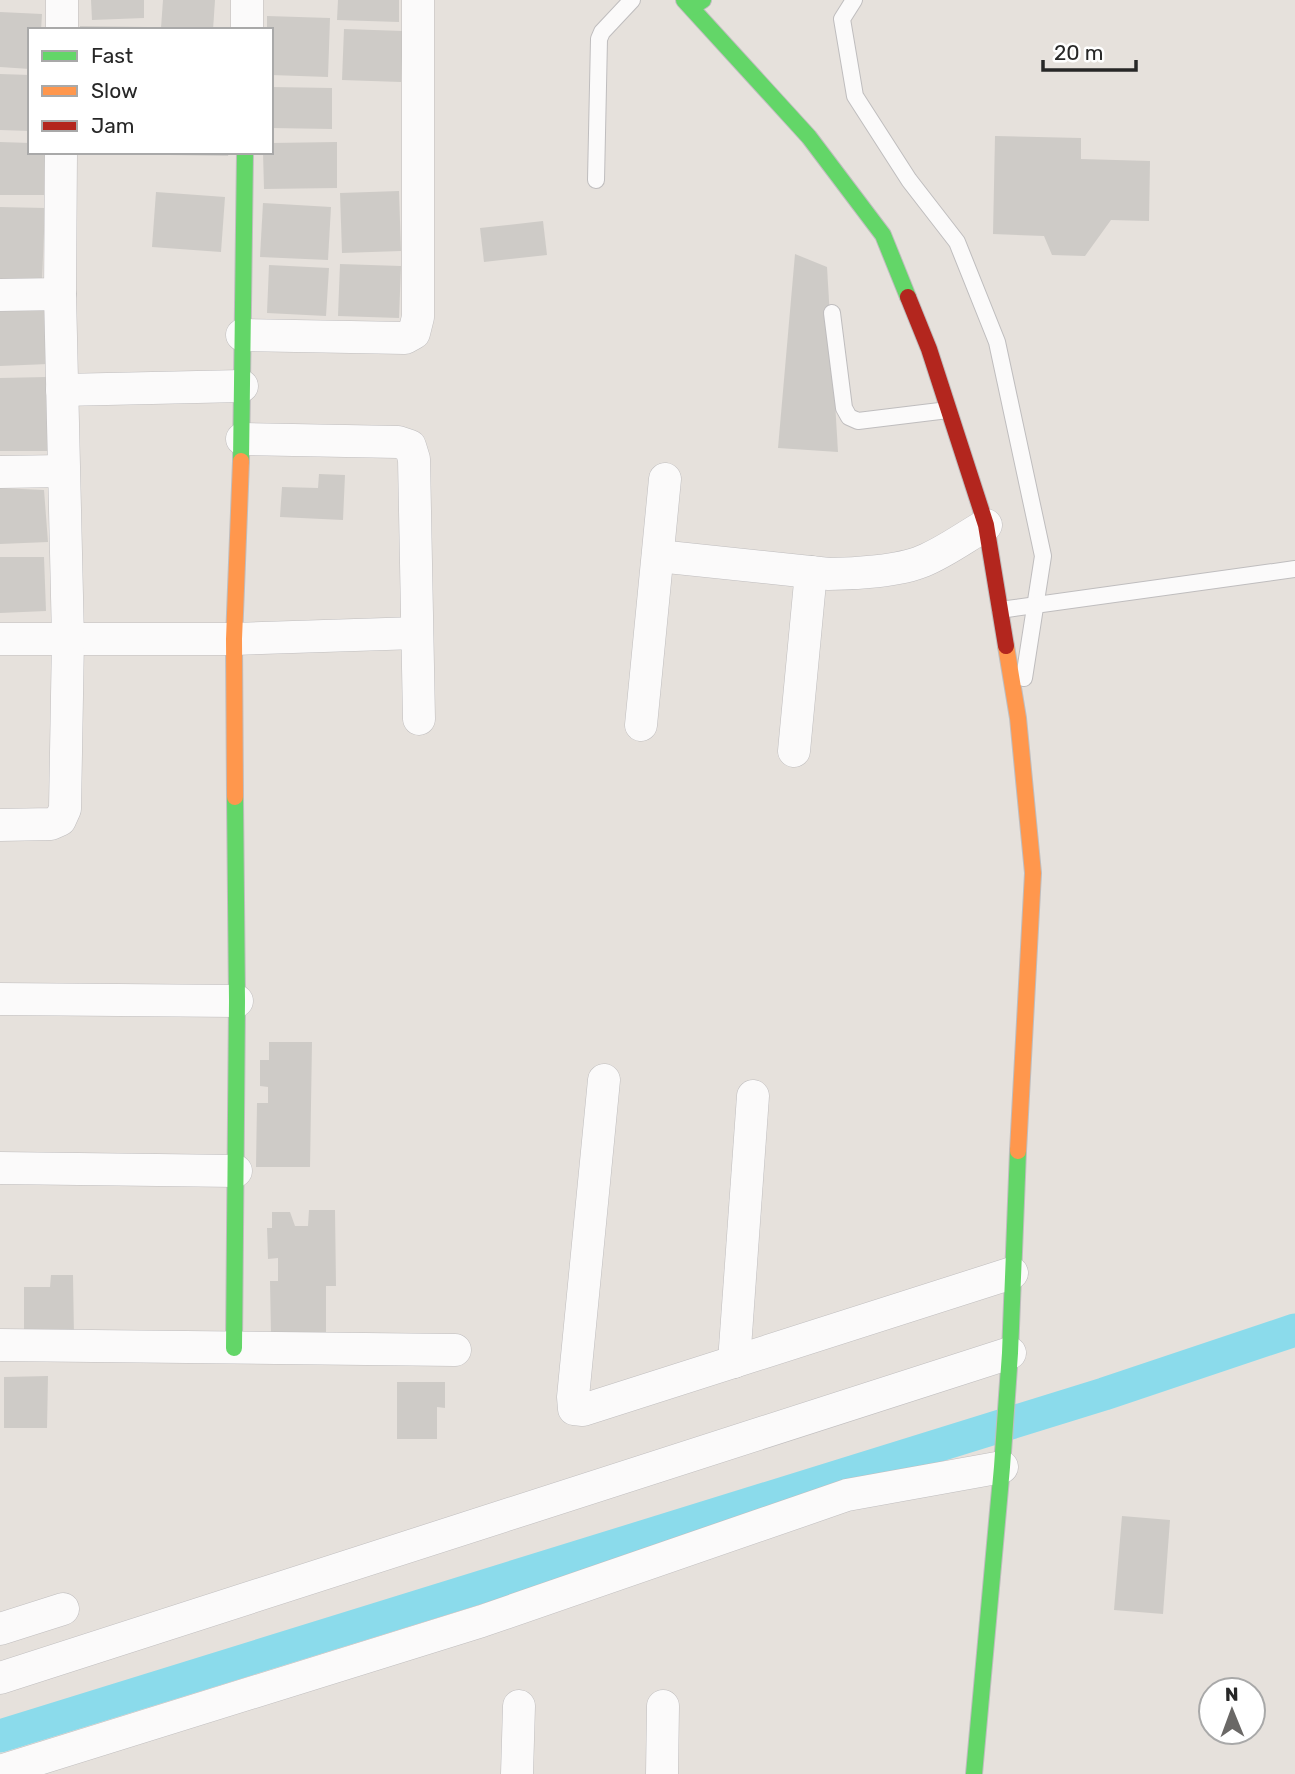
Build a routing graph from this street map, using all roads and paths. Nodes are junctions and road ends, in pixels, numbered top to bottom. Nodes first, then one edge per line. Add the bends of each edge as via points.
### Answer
1 (62, 0) edge
2 (247, 0) edge
3 (418, 0) edge
4 (632, 0) edge
5 (854, 0) edge
6 (693, 2) edge
7 (62, 28) edge
8 (247, 28) edge
9 (61, 154) edge
10 (245, 154) edge
11 (596, 180) dead end
12 (60, 293) junction
13 (0, 295) edge
14 (832, 313) dead end
15 (242, 335) junction
16 (242, 386) junction
17 (62, 390) junction
18 (948, 410) junction
19 (242, 439) junction
20 (63, 471) junction
21 (0, 472) edge
22 (665, 479) dead end
23 (986, 525) junction
24 (658, 556) junction
25 (1295, 569) edge
26 (811, 572) junction
27 (1036, 605) junction
28 (1000, 610) junction
29 (417, 634) junction
30 (0, 639) edge
31 (68, 639) junction
32 (234, 639) junction
33 (1018, 718) junction
34 (419, 719) dead end
35 (642, 725) dead end
36 (794, 751) dead end
37 (0, 825) edge
38 (0, 999) edge
39 (237, 1002) junction
40 (604, 1080) dead end
41 (754, 1096) dead end
42 (0, 1168) edge
43 (236, 1171) junction
44 (1012, 1273) junction
45 (0, 1345) edge
46 (234, 1348) junction
47 (454, 1350) dead end
48 (734, 1362) junction
49 (1009, 1362) junction
50 (1002, 1462) junction
51 (63, 1609) dead end
52 (0, 1629) edge
53 (0, 1678) edge
54 (519, 1706) dead end
55 (663, 1706) dead end
56 (0, 1772) edge
57 (517, 1774) edge
58 (662, 1774) edge
59 (974, 1774) edge

1 - 7 street
2 - 8 street
3 - 15 street via 418,317 414,333 405,338
4 - 11 lane via 599,39
5 - 27 lane via 842,19 855,96 909,180 957,242 997,342 1043,556
6 - 18 main road via 809,137 883,235
9 - 12 street
10 - 15 main road
12 - 13 street
12 - 17 street
14 - 18 lane via 849,417 858,421
15 - 16 main road
16 - 17 street
16 - 19 main road
17 - 20 street
18 - 23 main road
19 - 29 street via 410,446 414,459
19 - 32 main road
20 - 21 street
20 - 31 street
22 - 24 street
23 - 26 street via 915,564 847,574
23 - 28 main road
24 - 26 street
24 - 35 street
25 - 27 lane
26 - 36 street
27 - 28 lane
27 - 33 lane
28 - 33 main road
29 - 32 street
29 - 34 street
30 - 31 street
31 - 32 street
31 - 37 street via 65,809 60,820 51,824
32 - 39 main road
33 - 44 main road via 1033,873
38 - 39 street
39 - 43 main road
40 - 48 street via 574,1409
41 - 48 street
42 - 43 street
43 - 46 main road
44 - 48 street
44 - 49 main road
45 - 46 street
46 - 47 street
49 - 50 main road
49 - 53 street
50 - 56 street via 848,1495 482,1621
50 - 59 main road
51 - 52 street
54 - 57 street
55 - 58 street

